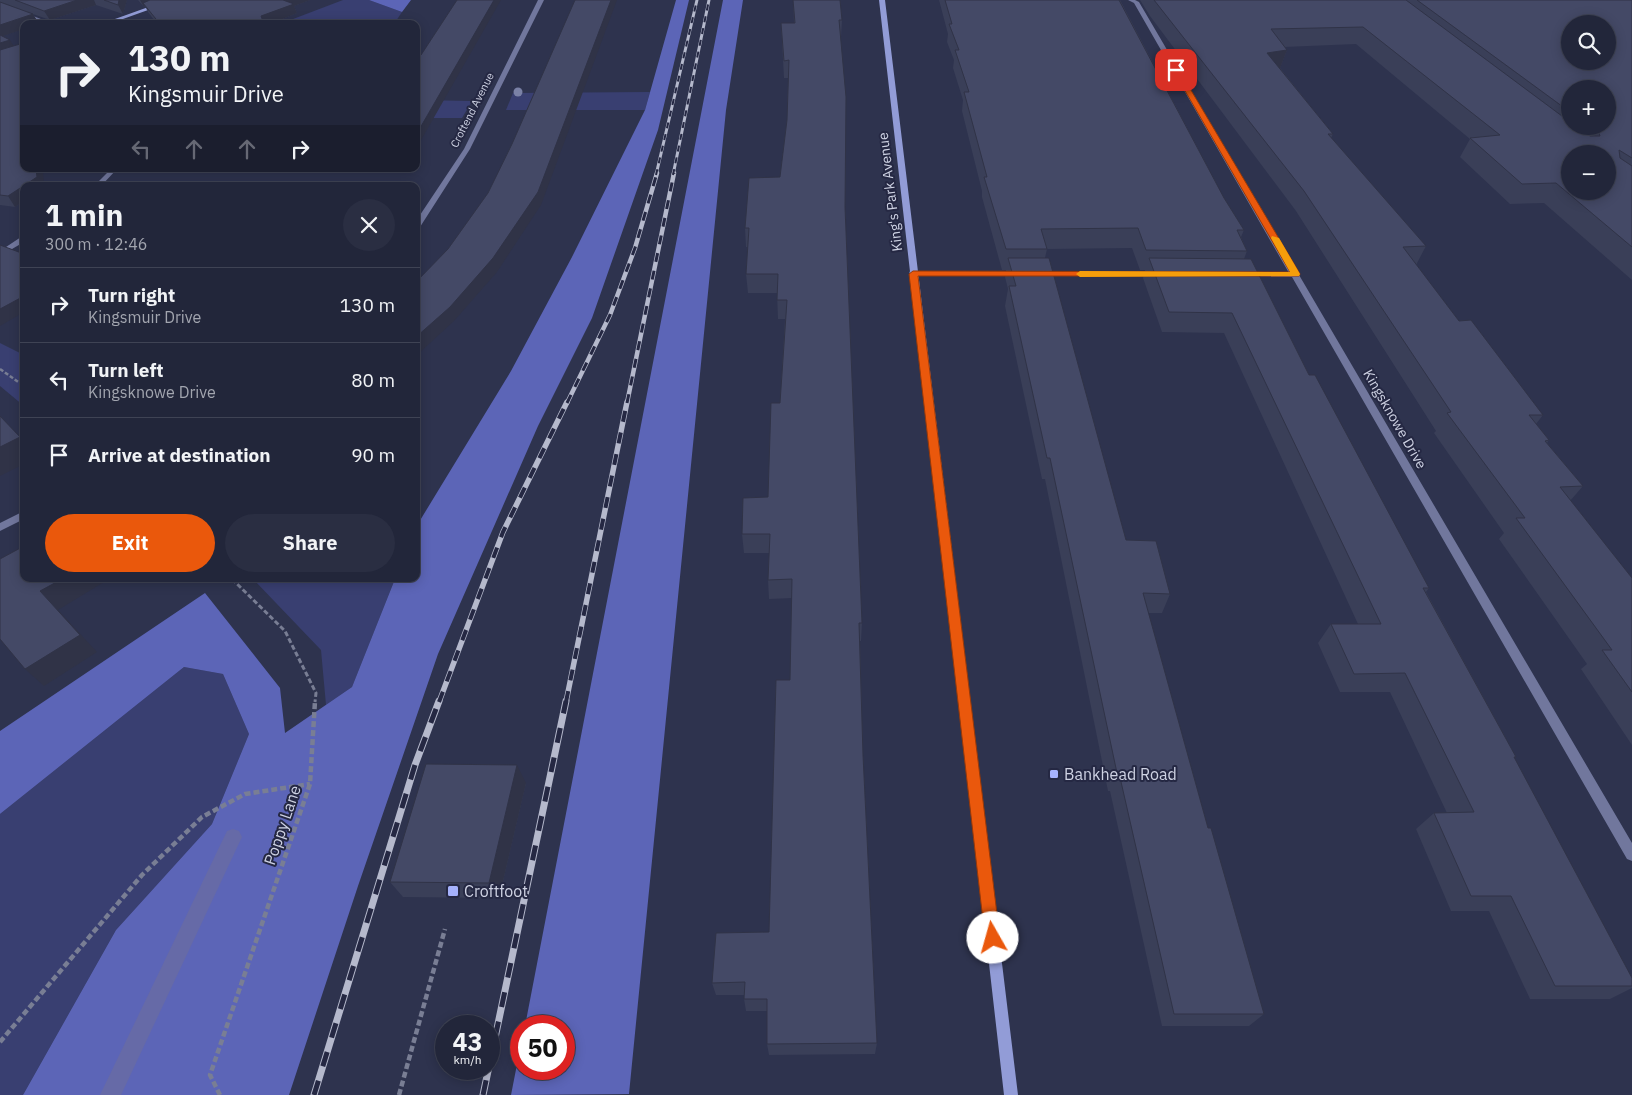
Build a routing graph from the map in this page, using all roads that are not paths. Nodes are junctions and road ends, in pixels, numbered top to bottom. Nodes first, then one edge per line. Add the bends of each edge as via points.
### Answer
1 (173, 0) edge
2 (541, 0) edge
3 (882, 0) edge
4 (1131, 0) edge
5 (0, 5) edge
6 (39, 20) edge
7 (115, 20) edge
8 (111, 172) edge
9 (101, 182) edge
10 (420, 221) edge
11 (20, 242) edge
12 (0, 254) edge
13 (913, 274) junction
14 (1168, 274) edge
15 (1237, 274) edge
16 (1296, 274) junction
17 (20, 516) edge
18 (0, 527) edge
19 (1632, 855) edge
20 (1011, 1095) edge

1 - 7 main road
2 - 10 street, Croftend Avenue via 467,149
3 - 13 main road, King's Park Avenue
4 - 16 street, Kingsknowe Drive via 1136,2
5 - 6 street
8 - 9 street
11 - 12 street
13 - 14 street
13 - 20 main road, King's Park Avenue
15 - 16 street
16 - 19 street, Kingsknowe Drive
17 - 18 street

